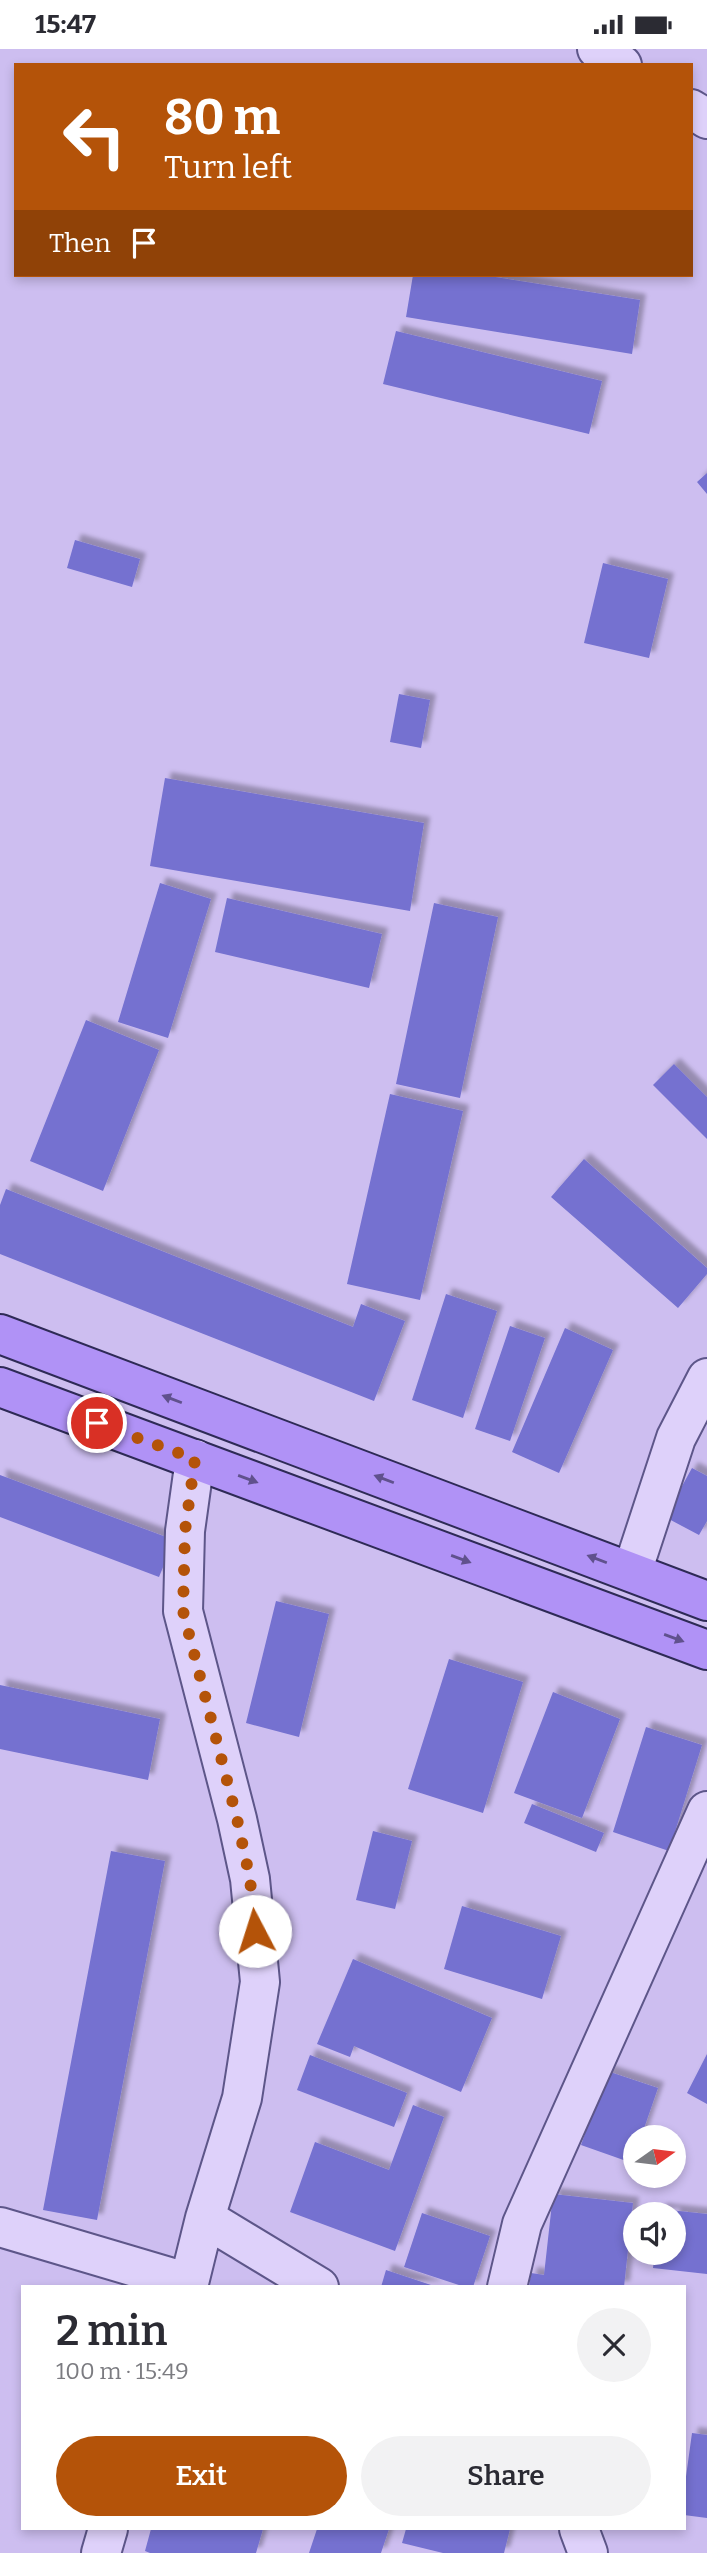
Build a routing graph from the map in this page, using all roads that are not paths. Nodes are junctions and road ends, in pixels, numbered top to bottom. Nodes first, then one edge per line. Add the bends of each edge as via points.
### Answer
1 (597, 49) edge
2 (619, 63) edge
3 (0, 1334) edge
4 (707, 1378) edge
5 (0, 1387) edge
6 (195, 1459) junction
7 (632, 1572) junction
8 (707, 1601) edge
9 (707, 1650) edge
10 (707, 1811) edge
11 (205, 2218) junction
12 (0, 2227) edge
13 (188, 2285) edge
14 (316, 2285) edge
15 (508, 2285) edge
16 (108, 2530) edge
17 (579, 2530) edge
18 (101, 2553) edge
19 (588, 2553) edge

1 - 2 street
7 -> 3 main road
4 - 7 street via 676,1437
5 - 6 main road
6 -> 9 main road
6 - 11 street via 185,1531 183,1611 247,1867 260,1982 242,2098
7 - 8 main road
10 - 15 street via 522,2224
11 - 13 street
11 - 14 street
12 - 13 street
16 - 18 street
17 - 19 street

